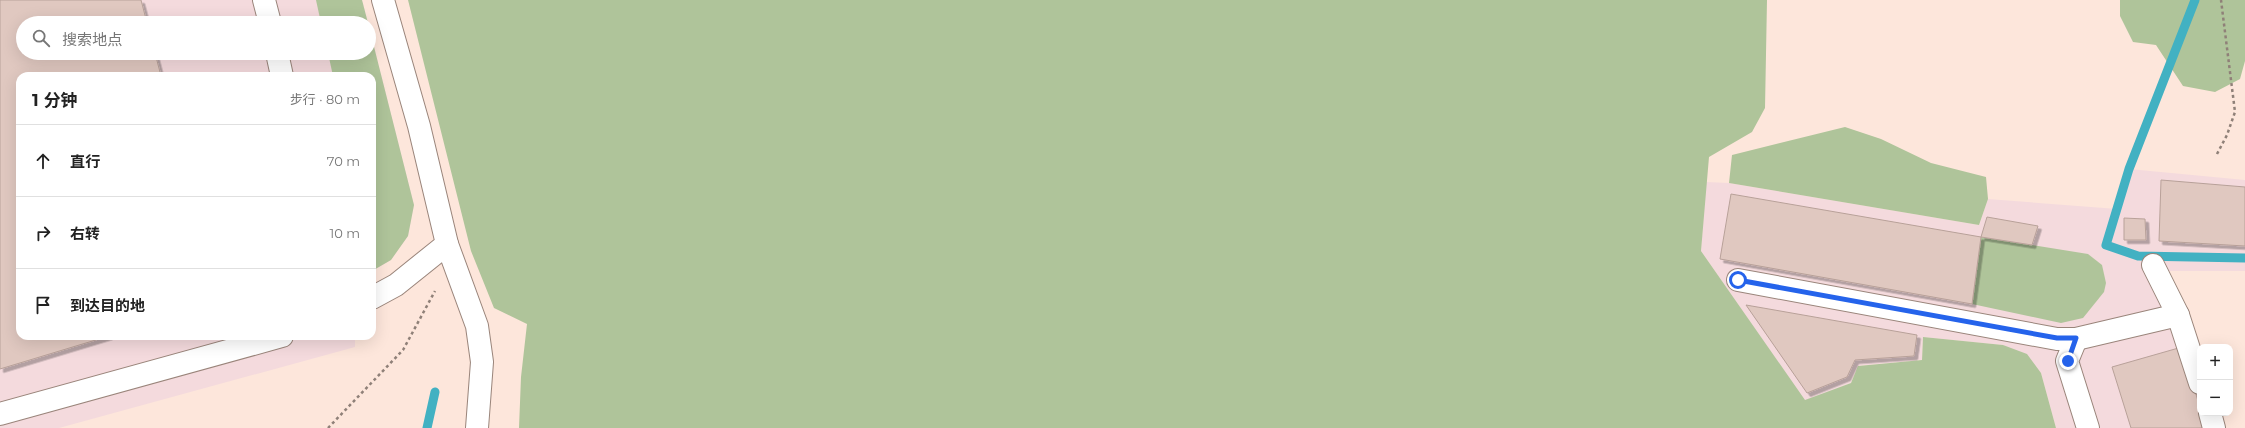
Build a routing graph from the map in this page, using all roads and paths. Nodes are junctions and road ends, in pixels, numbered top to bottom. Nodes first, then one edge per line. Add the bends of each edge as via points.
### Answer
1 (264, 0) edge
2 (383, 0) edge
3 (2221, 0) edge
4 (268, 16) edge
5 (279, 60) edge
6 (281, 72) edge
7 (2217, 154) dead end
8 (447, 244) junction
9 (2153, 265) dead end
10 (1738, 280) dead end
11 (437, 288) dead end
12 (376, 296) edge
13 (2178, 315) junction
14 (2076, 338) junction
15 (268, 340) edge
16 (2199, 380) edge
17 (0, 414) edge
18 (2211, 416) edge
19 (328, 428) edge
20 (477, 428) edge
21 (2088, 428) edge
22 (2214, 428) edge

1 - 4 street
2 - 8 street via 419,126
3 - 7 path via 2235,112
5 - 6 street
8 - 12 street via 396,285
8 - 20 street via 478,333 482,362
9 - 13 street
10 - 14 street via 2057,338
11 - 19 path via 403,350
13 - 14 street
13 - 16 street
14 - 21 street via 2068,361
15 - 17 street
18 - 22 street

